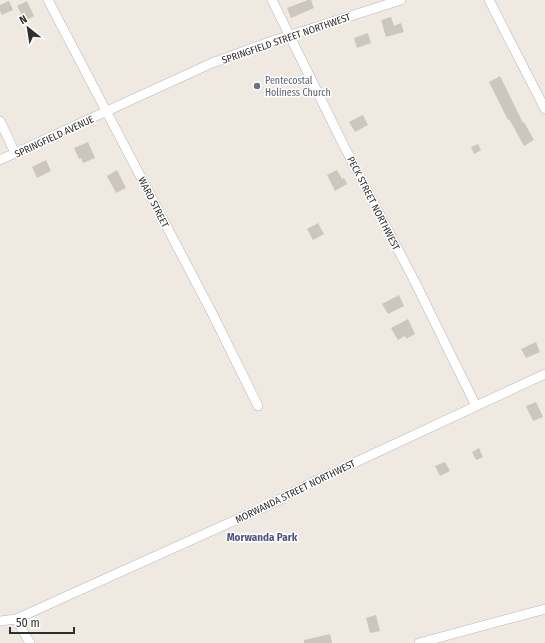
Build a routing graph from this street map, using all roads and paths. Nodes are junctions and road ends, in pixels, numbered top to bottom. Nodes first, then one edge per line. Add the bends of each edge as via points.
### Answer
1 (48, 0) edge
2 (272, 0) edge
3 (401, 0) edge
4 (489, 0) edge
5 (290, 35) junction
6 (545, 109) edge
7 (107, 111) junction
8 (0, 121) edge
9 (15, 153) junction
10 (0, 160) edge
11 (545, 374) edge
12 (258, 406) dead end
13 (476, 406) junction
14 (545, 609) edge
15 (16, 619) junction
16 (0, 622) edge
17 (30, 643) edge
18 (419, 643) edge

1 - 7 street, WARD STREET
2 - 5 street, PECK STREET NORTHWEST
3 - 5 street, SPRINGFIELD STREET NORTHWEST
4 - 6 street
5 - 7 street, SPRINGFIELD STREET NORTHWEST via 212,63
5 - 13 street, PECK STREET NORTHWEST
7 - 9 street, SPRINGFIELD AVENUE
7 - 12 street, WARD STREET
8 - 9 street
9 - 10 street, SPRINGFIELD AVENUE
11 - 13 street, MORWANDA STREET NORTHWEST
13 - 15 street, MORWANDA STREET NORTHWEST via 264,507
14 - 18 street
15 - 16 street, MORWANDA STREET NORTHWEST
15 - 17 street

